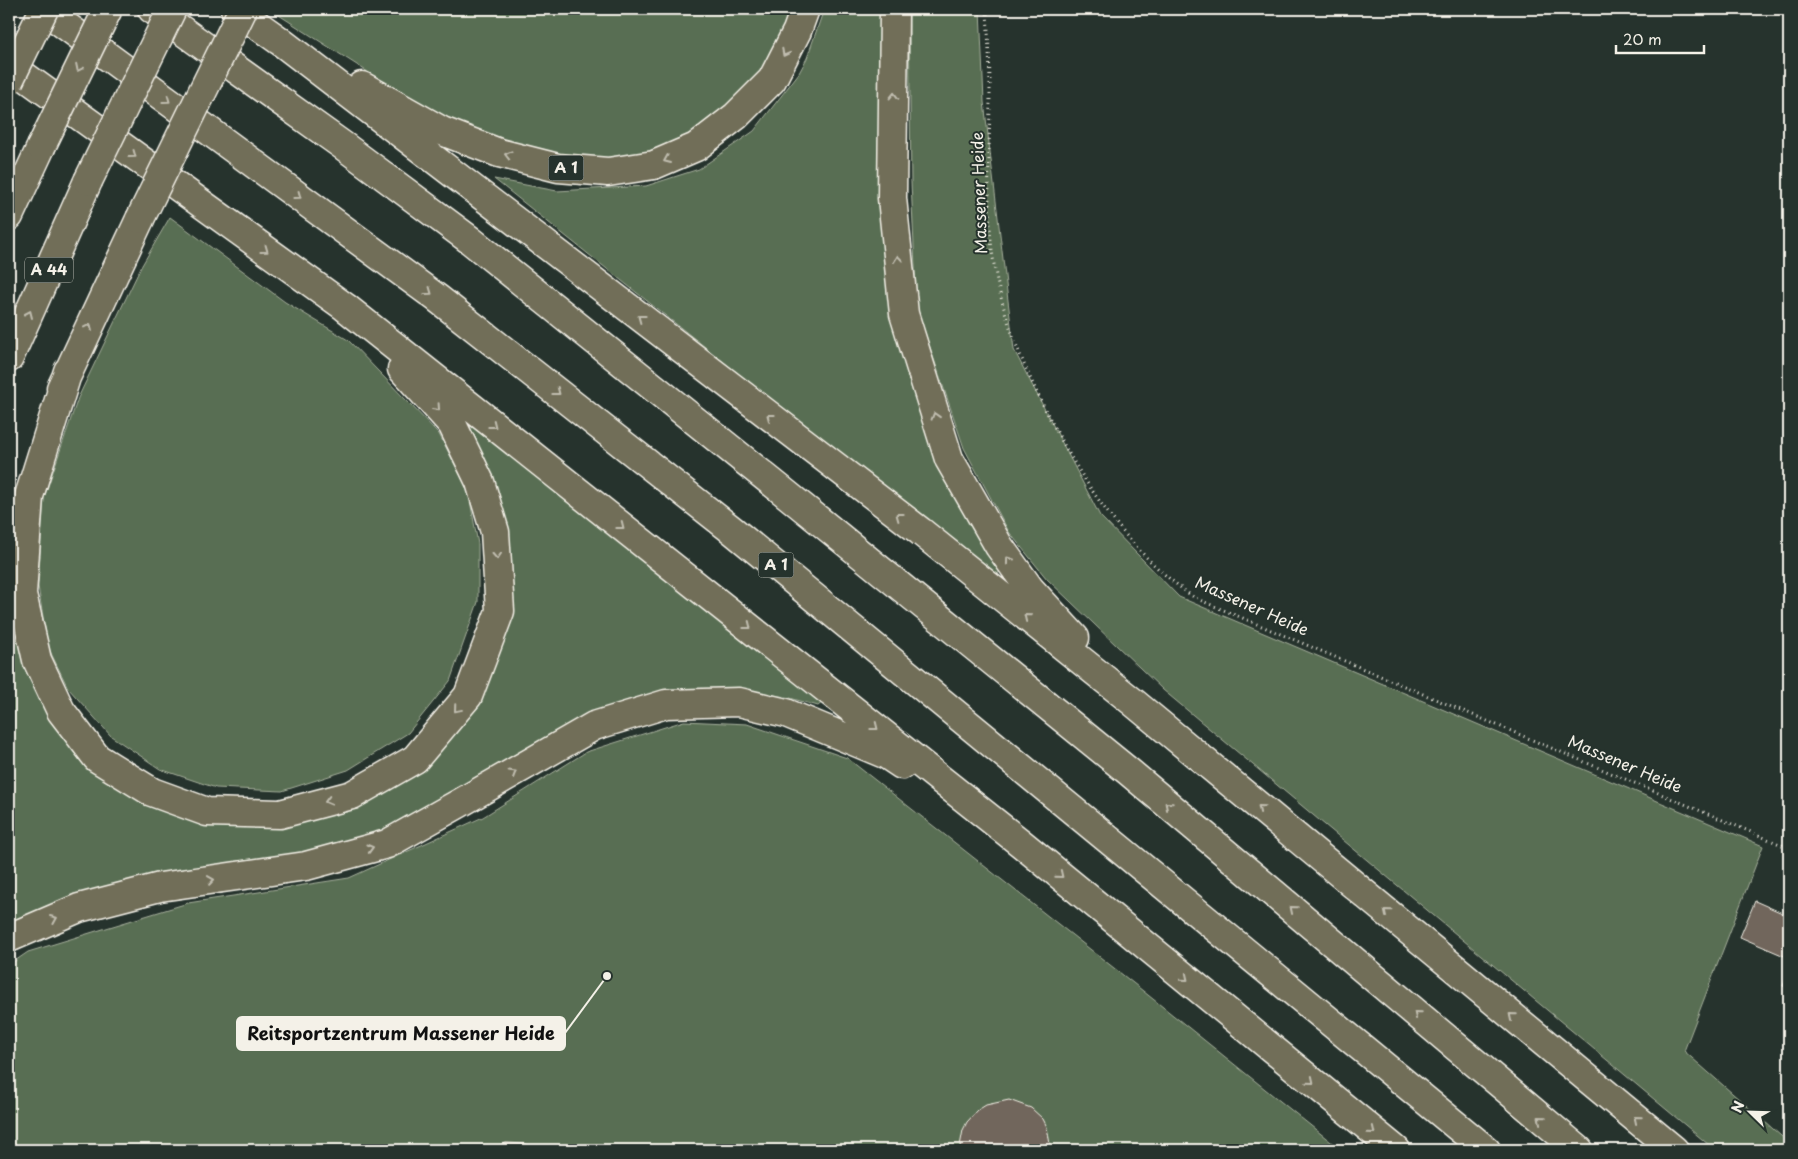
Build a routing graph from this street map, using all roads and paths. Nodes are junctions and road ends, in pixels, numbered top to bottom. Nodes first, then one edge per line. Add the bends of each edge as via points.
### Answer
1 (44, 9) edge
2 (108, 9) edge
3 (152, 9) edge
4 (172, 9) edge
5 (235, 9) edge
6 (243, 9) edge
7 (805, 9) edge
8 (894, 9) edge
9 (988, 9) edge
10 (280, 41) junction
11 (9, 65) edge
12 (9, 81) edge
13 (9, 216) edge
14 (345, 308) junction
15 (9, 358) edge
16 (68, 372) junction
17 (9, 508) edge
18 (1133, 702) junction
19 (1022, 844) junction
20 (1789, 848) edge
21 (9, 938) edge
22 (1396, 1150) edge
23 (1486, 1150) edge
24 (1579, 1150) edge
25 (1674, 1150) edge

1 - 12 highway, bridge
1 -> 23 highway, A 1 via 437,298 732,530
2 -> 13 highway, bridge
24 -> 3 highway via 1128,771 470,240
15 -> 4 highway, A 44, bridge via 88,181
5 - 10 highway
16 -> 6 highway, bridge
7 -> 10 highway, A 1 via 772,80 736,116 696,147 654,166 608,172 558,168 498,153 442,131
18 -> 8 highway via 1030,589 998,546 949,459 904,314 892,198
9 - 20 path, Massener Heide via 989,199 992,251 1002,302 1017,349 1066,448 1098,500 1155,566 1195,598
18 -> 10 highway via 920,531
11 -> 14 highway
14 -> 16 highway via 452,424 480,482 495,532 500,611 468,696 415,759 352,795 280,814 207,812 152,792 97,758 61,711 37,660 22,594 29,496
14 -> 19 highway
16 - 17 highway
25 -> 18 highway
21 -> 19 highway via 79,908 160,887 306,866 387,844 594,726 666,704 739,702 786,713 887,755
19 -> 22 highway

